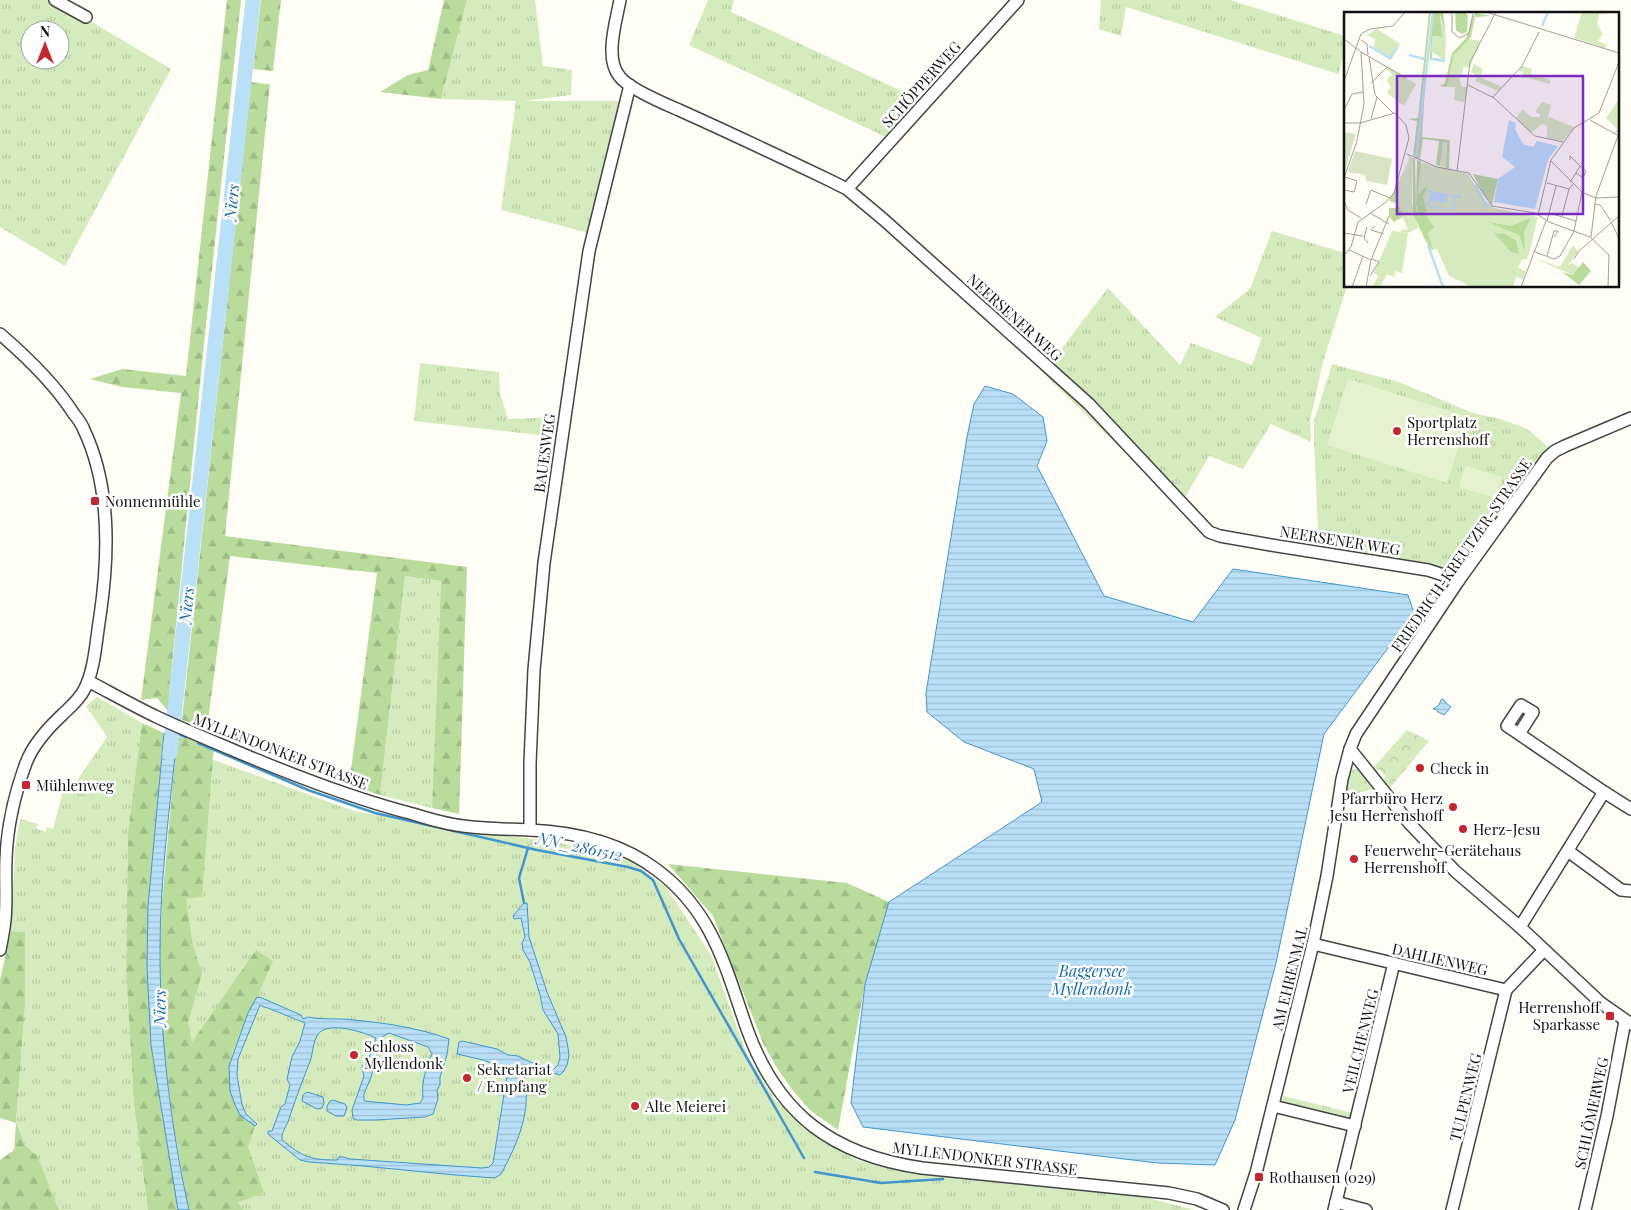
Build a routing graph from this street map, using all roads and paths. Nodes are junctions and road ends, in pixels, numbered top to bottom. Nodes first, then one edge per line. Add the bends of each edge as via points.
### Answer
1 (55, 0) edge
2 (620, 0) edge
3 (1018, 0) edge
4 (86, 17) dead end
5 (630, 85) junction
6 (847, 189) junction
7 (0, 334) edge
8 (1631, 418) edge
9 (1459, 580) junction
10 (88, 681) junction
11 (1519, 734) dead end
12 (1350, 749) junction
13 (1604, 792) junction
14 (1631, 808) edge
15 (530, 830) junction
16 (1568, 851) junction
17 (1631, 892) edge
18 (1520, 927) junction
19 (1313, 944) junction
20 (0, 950) edge
21 (1544, 950) junction
22 (1394, 963) junction
23 (1506, 990) junction
24 (1628, 1023) edge
25 (1273, 1106) junction
26 (1355, 1126) junction
27 (1335, 1206) edge
28 (1223, 1210) edge
29 (1244, 1210) edge
30 (1366, 1210) edge
31 (1452, 1210) edge
32 (1586, 1210) edge

1 - 4 street
2 - 5 street, NEERSENER WEG via 612,61 620,78
3 - 6 street, SCHÖPPERWEG
5 - 6 street, NEERSENER WEG
5 - 15 street, BAUESWEG via 589,251 544,562 534,670
6 - 9 street, NEERSENER WEG via 1089,404 1209,532 1428,570
7 - 10 street via 37,367 62,396 84,429 98,469 106,520 106,566
8 - 9 street, FRIEDRICH-KREUTZER-STRASSE via 1552,453
9 - 12 street, FRIEDRICH-KREUTZER-STRASSE via 1360,728
10 - 15 street, MYLLENDONKER STRASSE via 166,722 338,792 463,826
10 - 20 street via 80,697 52,724 27,761 12,815 7,850 5,920
11 - 13 street
12 - 18 street via 1428,845
12 - 19 street, AM EHRENMAL
13 - 14 street
13 - 16 street
15 - 28 street, MYLLENDONKER STRASSE via 586,837 623,850 654,868 683,894 700,915 718,947 752,1041 772,1081 803,1118 838,1143 875,1159 902,1165 1169,1193 1197,1199
16 - 17 street via 1620,890
16 - 18 street
18 - 21 street
19 - 22 street, DAHLIENWEG
19 - 25 street, AM EHRENMAL
21 - 23 street
21 - 24 street via 1596,999
22 - 23 street, DAHLIENWEG
22 - 26 street, VEILCHENWEG
23 - 31 street, TULPENWEG
24 - 32 street, SCHLÖMERWEG
25 - 26 street
25 - 29 street, AM EHRENMAL
26 - 27 street, VEILCHENWEG
27 - 30 street

